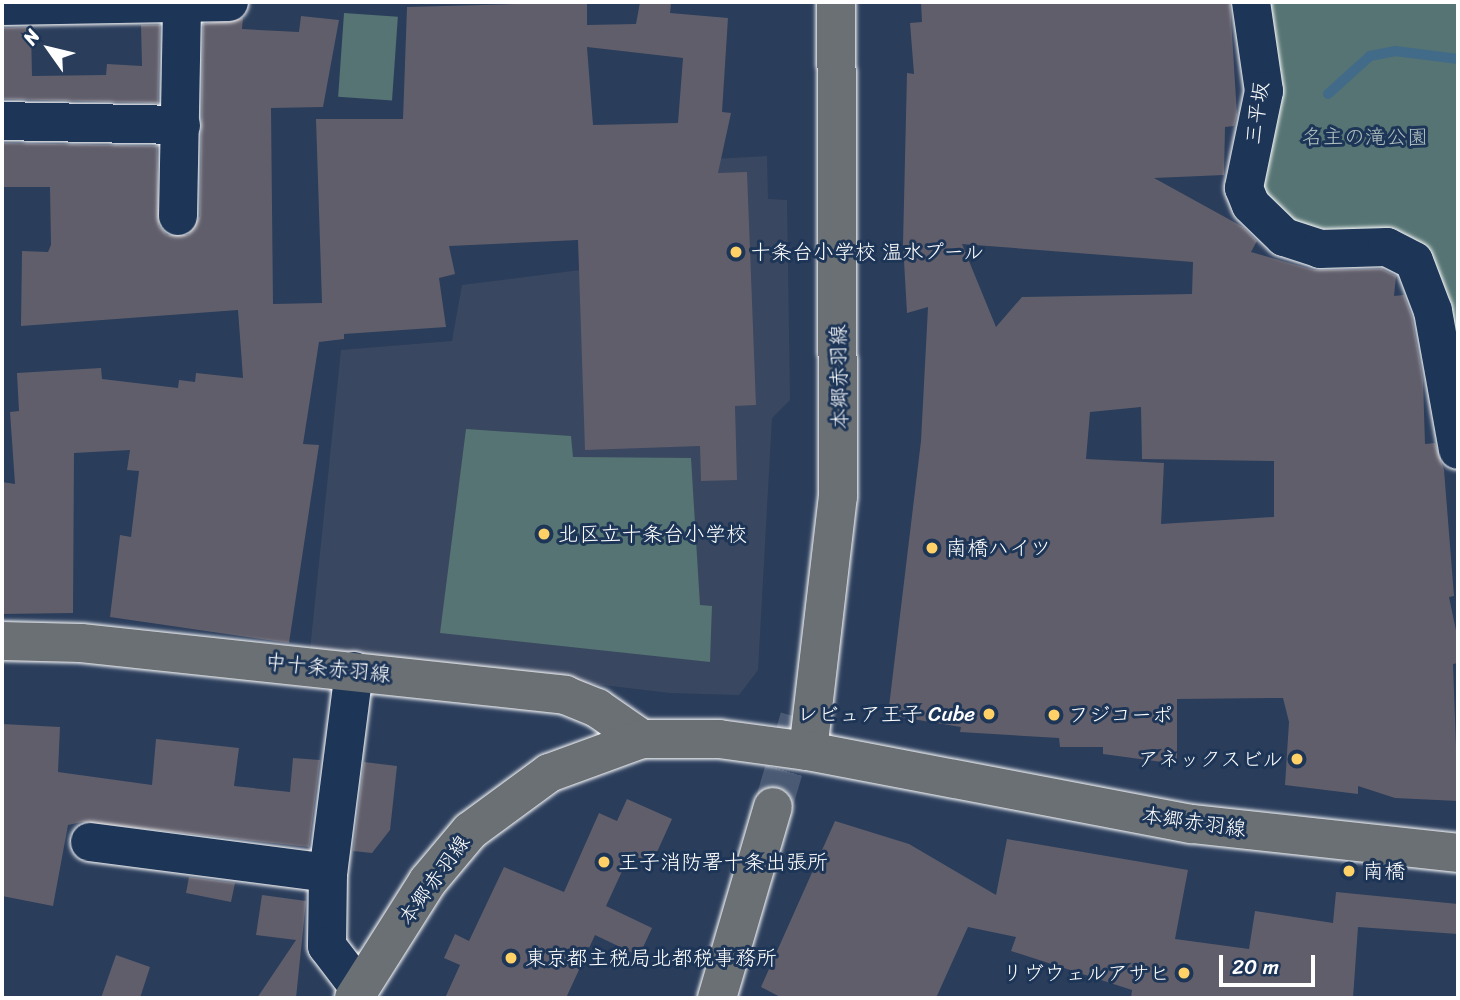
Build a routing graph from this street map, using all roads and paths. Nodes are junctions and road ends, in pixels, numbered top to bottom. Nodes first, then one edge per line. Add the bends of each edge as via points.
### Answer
1 (229, 2) edge
2 (836, 2) edge
3 (847, 2) edge
4 (1251, 2) edge
5 (182, 3) edge
6 (2, 6) edge
7 (2, 121) edge
8 (181, 125) junction
9 (178, 216) dead end
10 (844, 321) junction
11 (1458, 450) edge
12 (2, 641) edge
13 (354, 671) junction
14 (642, 739) junction
15 (808, 751) junction
16 (773, 807) tunnel mouth
17 (90, 842) dead end
18 (1458, 853) edge
19 (328, 873) junction
20 (364, 995) edge
21 (717, 998) edge

1 - 5 street
2 - 10 main road, 本郷赤羽線
3 - 10 main road, 本郷赤羽線
4 - 11 street, 三平坂 via 1264,91 1245,184 1251,205 1284,237 1320,249 1387,247 1414,261 1433,310
5 - 6 street
5 - 8 street
7 - 8 street
8 - 9 street
10 - 15 main road, 本郷赤羽線 via 836,554
12 - 13 main road, 中十条赤羽線 via 81,643
13 - 14 main road, 中十条赤羽線 via 565,695 597,708
13 - 19 street
14 - 15 main road, 本郷赤羽線 via 719,739
14 - 20 main road, 本郷赤羽線 via 549,773 470,831 428,881
15 - 18 main road, 本郷赤羽線 via 1192,824
16 - 21 main road
17 - 19 street
19 - 20 street via 327,946

